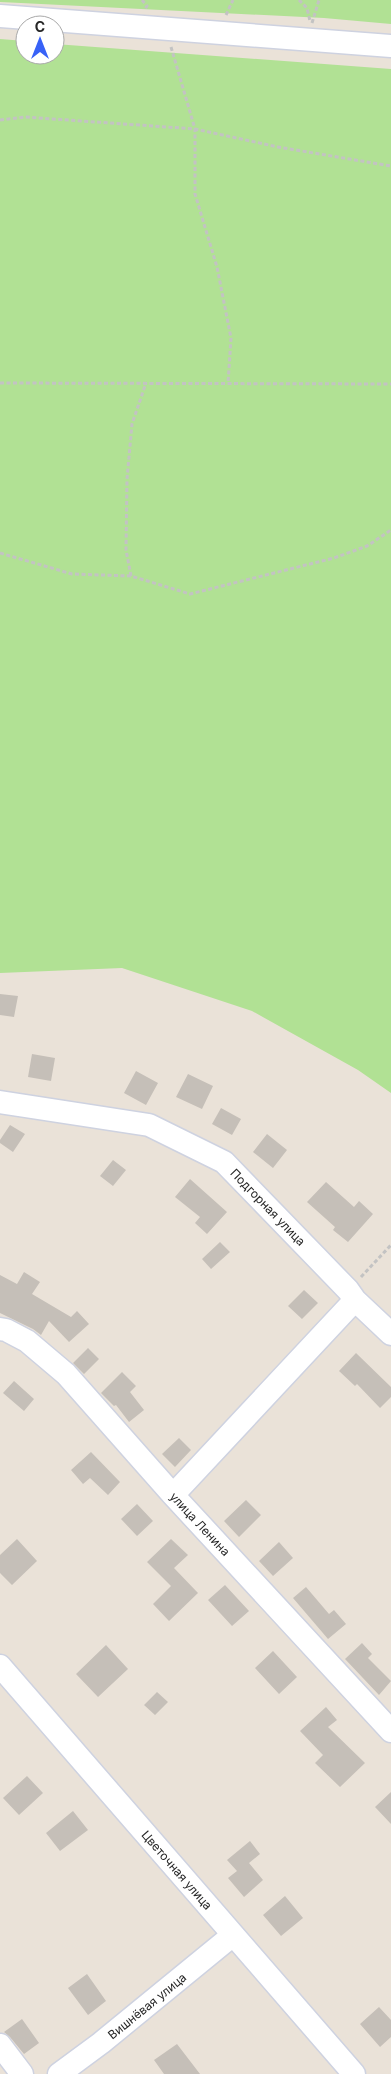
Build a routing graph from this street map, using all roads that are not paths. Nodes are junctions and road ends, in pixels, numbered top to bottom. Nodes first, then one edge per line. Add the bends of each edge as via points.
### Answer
1 (0, 16) edge
2 (391, 46) edge
3 (0, 1102) edge
4 (352, 1295) junction
5 (0, 1329) edge
6 (391, 1334) edge
7 (173, 1495) junction
8 (0, 1666) edge
9 (391, 1731) edge
10 (233, 1935) junction
11 (0, 2045) edge
12 (22, 2074) edge
13 (59, 2074) edge
14 (354, 2074) edge

1 - 2 street
3 - 4 street, Подгорная улица via 149,1125 224,1162
4 - 6 street, Подгорная улица
4 - 7 street
5 - 7 street, улица Ленина via 27,1341 66,1374
7 - 9 street, улица Ленина
8 - 10 street, Цветочная улица
10 - 13 street, Вишнёвая улица via 102,2043
10 - 14 street, Цветочная улица
11 - 12 street

